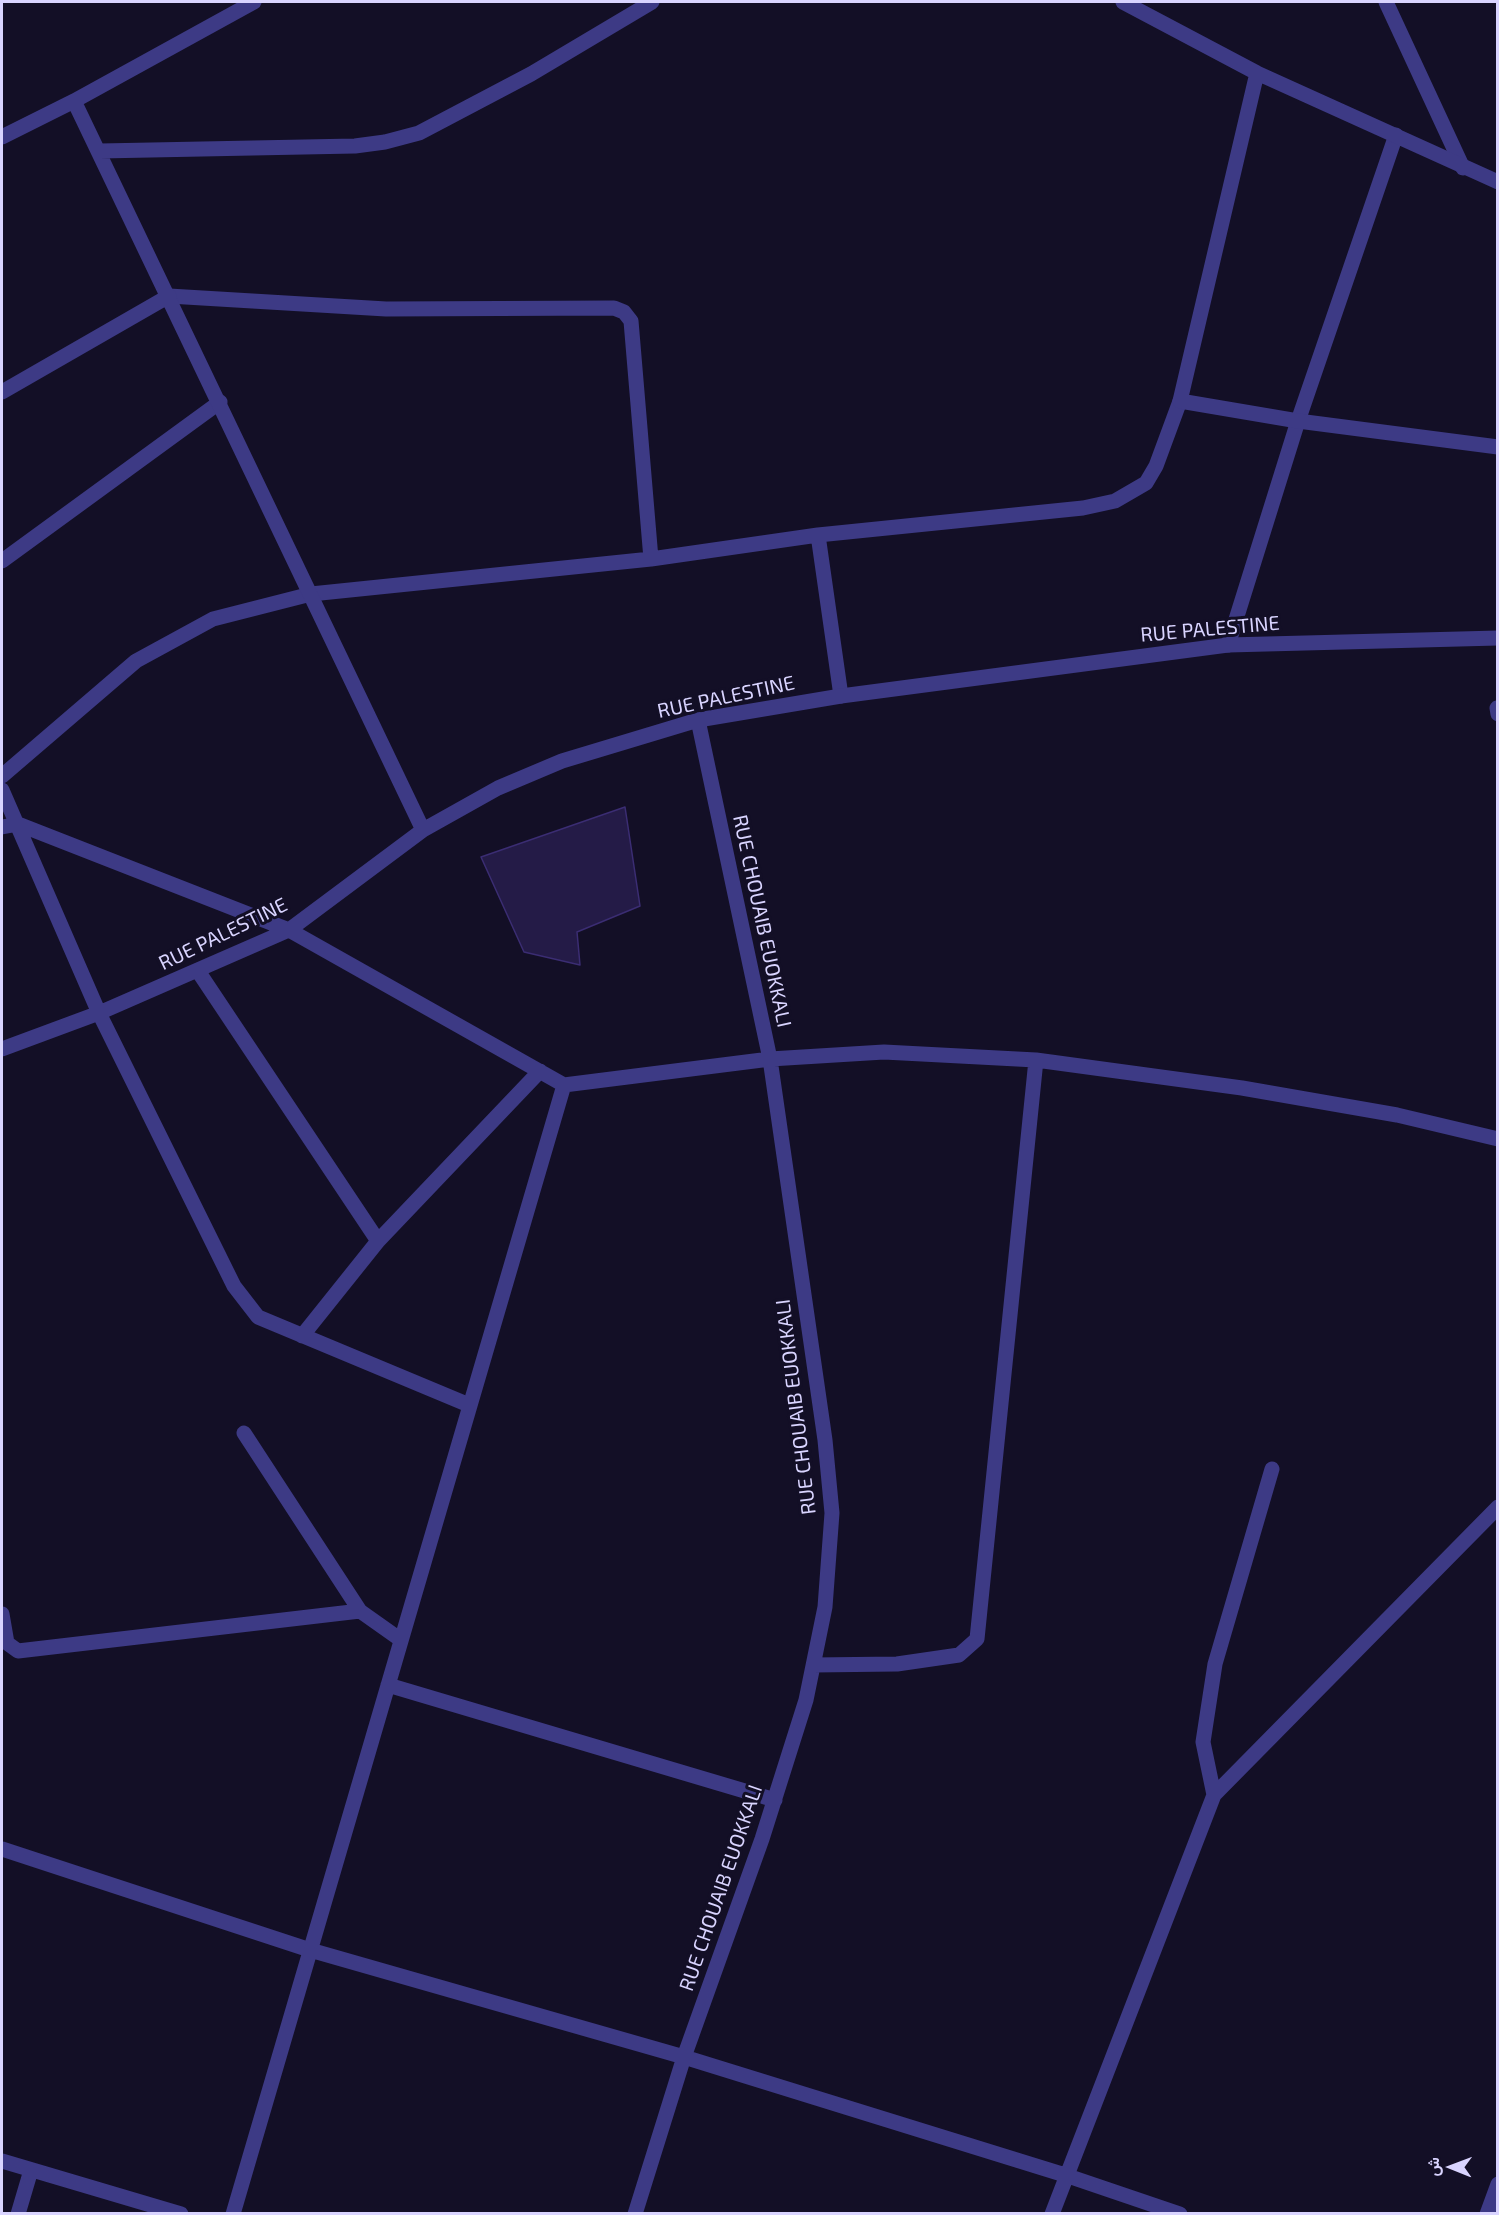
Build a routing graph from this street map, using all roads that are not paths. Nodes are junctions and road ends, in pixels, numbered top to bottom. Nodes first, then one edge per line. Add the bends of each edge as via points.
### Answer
1 (254, 2) edge
2 (652, 2) edge
3 (1123, 2) edge
4 (1386, 2) edge
5 (1257, 73) junction
6 (74, 101) junction
7 (1396, 135) junction
8 (2, 137) edge
9 (100, 151) junction
10 (1463, 168) junction
11 (1497, 183) edge
12 (169, 296) junction
13 (2, 392) edge
14 (1180, 401) junction
15 (219, 402) junction
16 (1298, 421) junction
17 (1497, 447) edge
18 (818, 535) junction
19 (651, 559) junction
20 (2, 561) edge
21 (311, 594) junction
22 (1497, 636) edge
23 (1228, 645) junction
24 (841, 696) junction
25 (1497, 708) edge
26 (1497, 714) edge
27 (698, 720) junction
28 (2, 776) edge
29 (2, 790) edge
30 (18, 824) junction
31 (2, 827) edge
32 (423, 830) junction
33 (289, 930) junction
34 (198, 971) junction
35 (99, 1013) junction
36 (2, 1049) edge
37 (770, 1059) junction
38 (1036, 1060) junction
39 (540, 1071) junction
40 (564, 1085) junction
41 (1497, 1138) edge
42 (378, 1241) junction
43 (302, 1336) junction
44 (470, 1405) junction
45 (244, 1433) dead end
46 (1272, 1468) dead end
47 (1497, 1507) edge
48 (360, 1611) junction
49 (2, 1614) edge
50 (401, 1640) junction
51 (813, 1665) junction
52 (388, 1684) junction
53 (1214, 1795) junction
54 (775, 1800) junction
55 (2, 1849) edge
56 (310, 1950) junction
57 (684, 2057) junction
58 (2, 2161) edge
59 (31, 2170) junction
60 (1065, 2175) junction
61 (1497, 2184) edge
62 (18, 2214) edge
63 (182, 2214) edge
64 (233, 2214) edge
65 (635, 2214) edge
66 (1052, 2214) edge
67 (1180, 2214) edge
68 (1487, 2214) edge

1 - 6 street
2 - 9 street via 520,80 419,133 355,146
3 - 5 street
4 - 10 street
5 - 7 street
5 - 14 street
6 - 8 street
6 - 9 street
7 - 10 street
7 - 16 street
9 - 12 street
10 - 11 street
12 - 13 street
12 - 15 street
12 - 19 street via 386,309 614,308 624,312 631,321
14 - 16 street
14 - 18 street via 1146,483 1115,501 1083,508
15 - 20 street
15 - 21 street
16 - 17 street
16 - 23 street
18 - 19 street
18 - 24 street
19 - 21 street
21 - 28 street via 213,619 136,661
21 - 32 street
22 - 23 street, RUE PALESTINE
23 - 24 street, RUE PALESTINE
24 - 27 street, RUE PALESTINE
25 - 26 street
27 - 32 street, RUE PALESTINE via 562,761 498,788
27 - 37 street, RUE CHOUAIB EUOKKALI
29 - 30 street
30 - 31 street
30 - 33 street
30 - 35 street
32 - 33 street, RUE PALESTINE
33 - 34 street, RUE PALESTINE
33 - 39 street
34 - 35 street, RUE PALESTINE
34 - 42 street
35 - 36 street, RUE PALESTINE
35 - 43 street via 234,1286 258,1317
37 - 38 street via 884,1052
37 - 40 street
37 - 51 street, RUE CHOUAIB EUOKKALI via 832,1513 825,1607
38 - 41 street via 1242,1088 1397,1115
38 - 51 street via 977,1639 959,1655 897,1664
39 - 40 street
39 - 42 street
40 - 44 street
42 - 43 street
43 - 44 street
44 - 50 street
45 - 48 street
46 - 53 street via 1215,1664 1203,1742
47 - 53 street
48 - 49 street via 18,1651 7,1643
48 - 50 street
50 - 52 street
51 - 54 street, RUE CHOUAIB EUOKKALI
52 - 54 street
52 - 56 street
53 - 60 street
54 - 57 street, RUE CHOUAIB EUOKKALI
55 - 56 street
56 - 57 street
56 - 64 street
57 - 60 street
57 - 65 street, RUE CHOUAIB EUOKKALI
58 - 59 street
59 - 62 street
59 - 63 street
60 - 66 street
60 - 67 street
61 - 68 street

